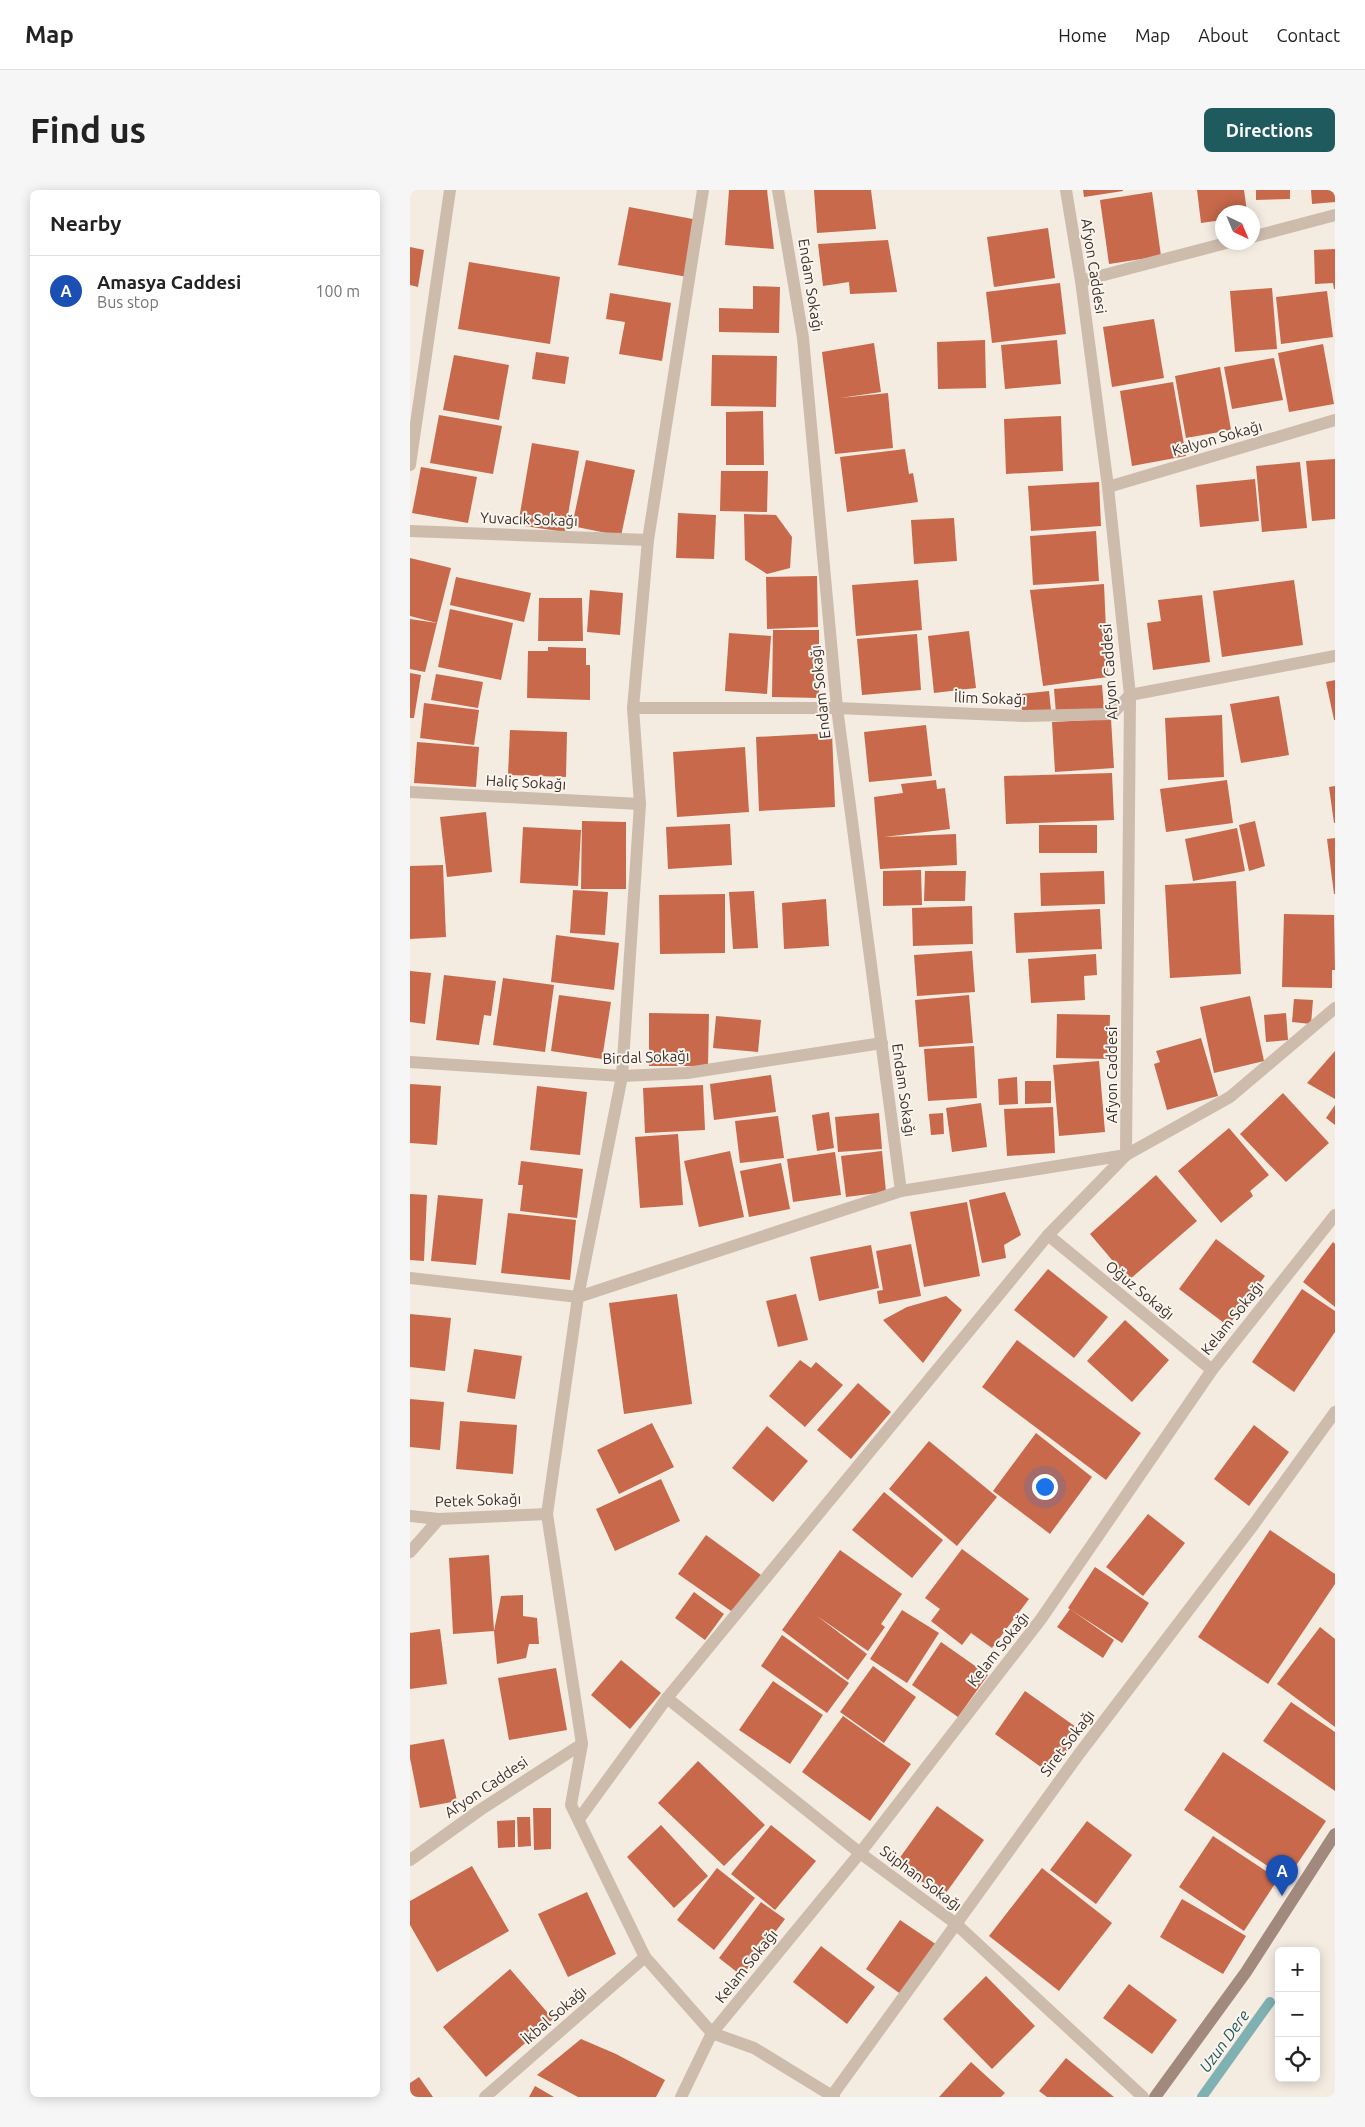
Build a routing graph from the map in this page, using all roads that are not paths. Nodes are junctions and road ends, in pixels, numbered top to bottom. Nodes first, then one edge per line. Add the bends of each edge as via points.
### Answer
1 (450, 190) edge
2 (703, 190) edge
3 (778, 190) edge
4 (1066, 190) edge
5 (1335, 216) edge
6 (1260, 235) edge
7 (1215, 246) edge
8 (1081, 281) junction
9 (1335, 420) edge
10 (410, 465) edge
11 (1108, 487) junction
12 (410, 531) edge
13 (648, 540) junction
14 (1335, 656) edge
15 (1130, 696) junction
16 (633, 708) junction
17 (838, 708) junction
18 (410, 792) edge
19 (640, 804) junction
20 (1335, 1008) edge
21 (882, 1044) junction
22 (410, 1062) edge
23 (622, 1076) junction
24 (1126, 1155) junction
25 (901, 1191) junction
26 (1335, 1215) edge
27 (1048, 1235) junction
28 (410, 1278) edge
29 (578, 1297) junction
30 (1212, 1370) junction
31 (1335, 1412) edge
32 (547, 1514) junction
33 (410, 1516) edge
34 (439, 1520) junction
35 (410, 1552) edge
36 (667, 1698) junction
37 (582, 1744) junction
38 (579, 1819) junction
39 (1335, 1834) edge
40 (860, 1853) junction
41 (410, 1860) edge
42 (955, 1923) junction
43 (645, 1957) junction
44 (712, 2033) junction
45 (832, 2096) edge
46 (485, 2097) edge
47 (681, 2097) edge
48 (1143, 2097) edge
49 (1155, 2097) edge

1 - 10 street
2 - 13 street
3 - 17 street, Endam Sokağı via 803,338
4 - 8 street, Afyon Caddesi
5 - 6 street
7 - 8 street
8 - 11 street, Afyon Caddesi
9 - 11 street, Kalyon Sokağı
11 - 15 street, Afyon Caddesi
12 - 13 street, Yuvacık Sokağı
13 - 16 street
14 - 15 street
15 - 17 street, İlim Sokağı via 1112,714 1024,716
15 - 24 street, Afyon Caddesi
16 - 17 street, İlim Sokağı
16 - 19 street
17 - 21 street, Endam Sokağı
18 - 19 street, Haliç Sokağı
19 - 23 street
20 - 24 street via 1230,1097
21 - 23 street, Birdal Sokağı via 687,1073
21 - 25 street, Endam Sokağı
22 - 23 street, Birdal Sokağı
23 - 29 street
24 - 25 street
24 - 27 street
25 - 29 street
26 - 30 street, Kelam Sokağı
27 - 30 street, Oğuz Sokağı
27 - 36 street
28 - 29 street
29 - 32 street
30 - 40 street, Kelam Sokağı via 1041,1620
31 - 42 street, Siret Sokağı
32 - 34 street, Petek Sokağı
32 - 37 street
33 - 34 street, Petek Sokağı
34 - 35 street
36 - 38 street
36 - 40 street, Süphan Sokağı
37 - 38 street via 571,1805
37 - 41 street, Afyon Caddesi
38 - 43 street
39 - 49 street via 1246,1972
40 - 42 street, Süphan Sokağı
40 - 44 street, Kelam Sokağı
42 - 45 street, Siret Sokağı
42 - 48 street, Süphan Sokağı
43 - 44 street
43 - 46 street, İkbal Sokağı
44 - 45 street via 754,2048
44 - 47 street, Kelam Sokağı

